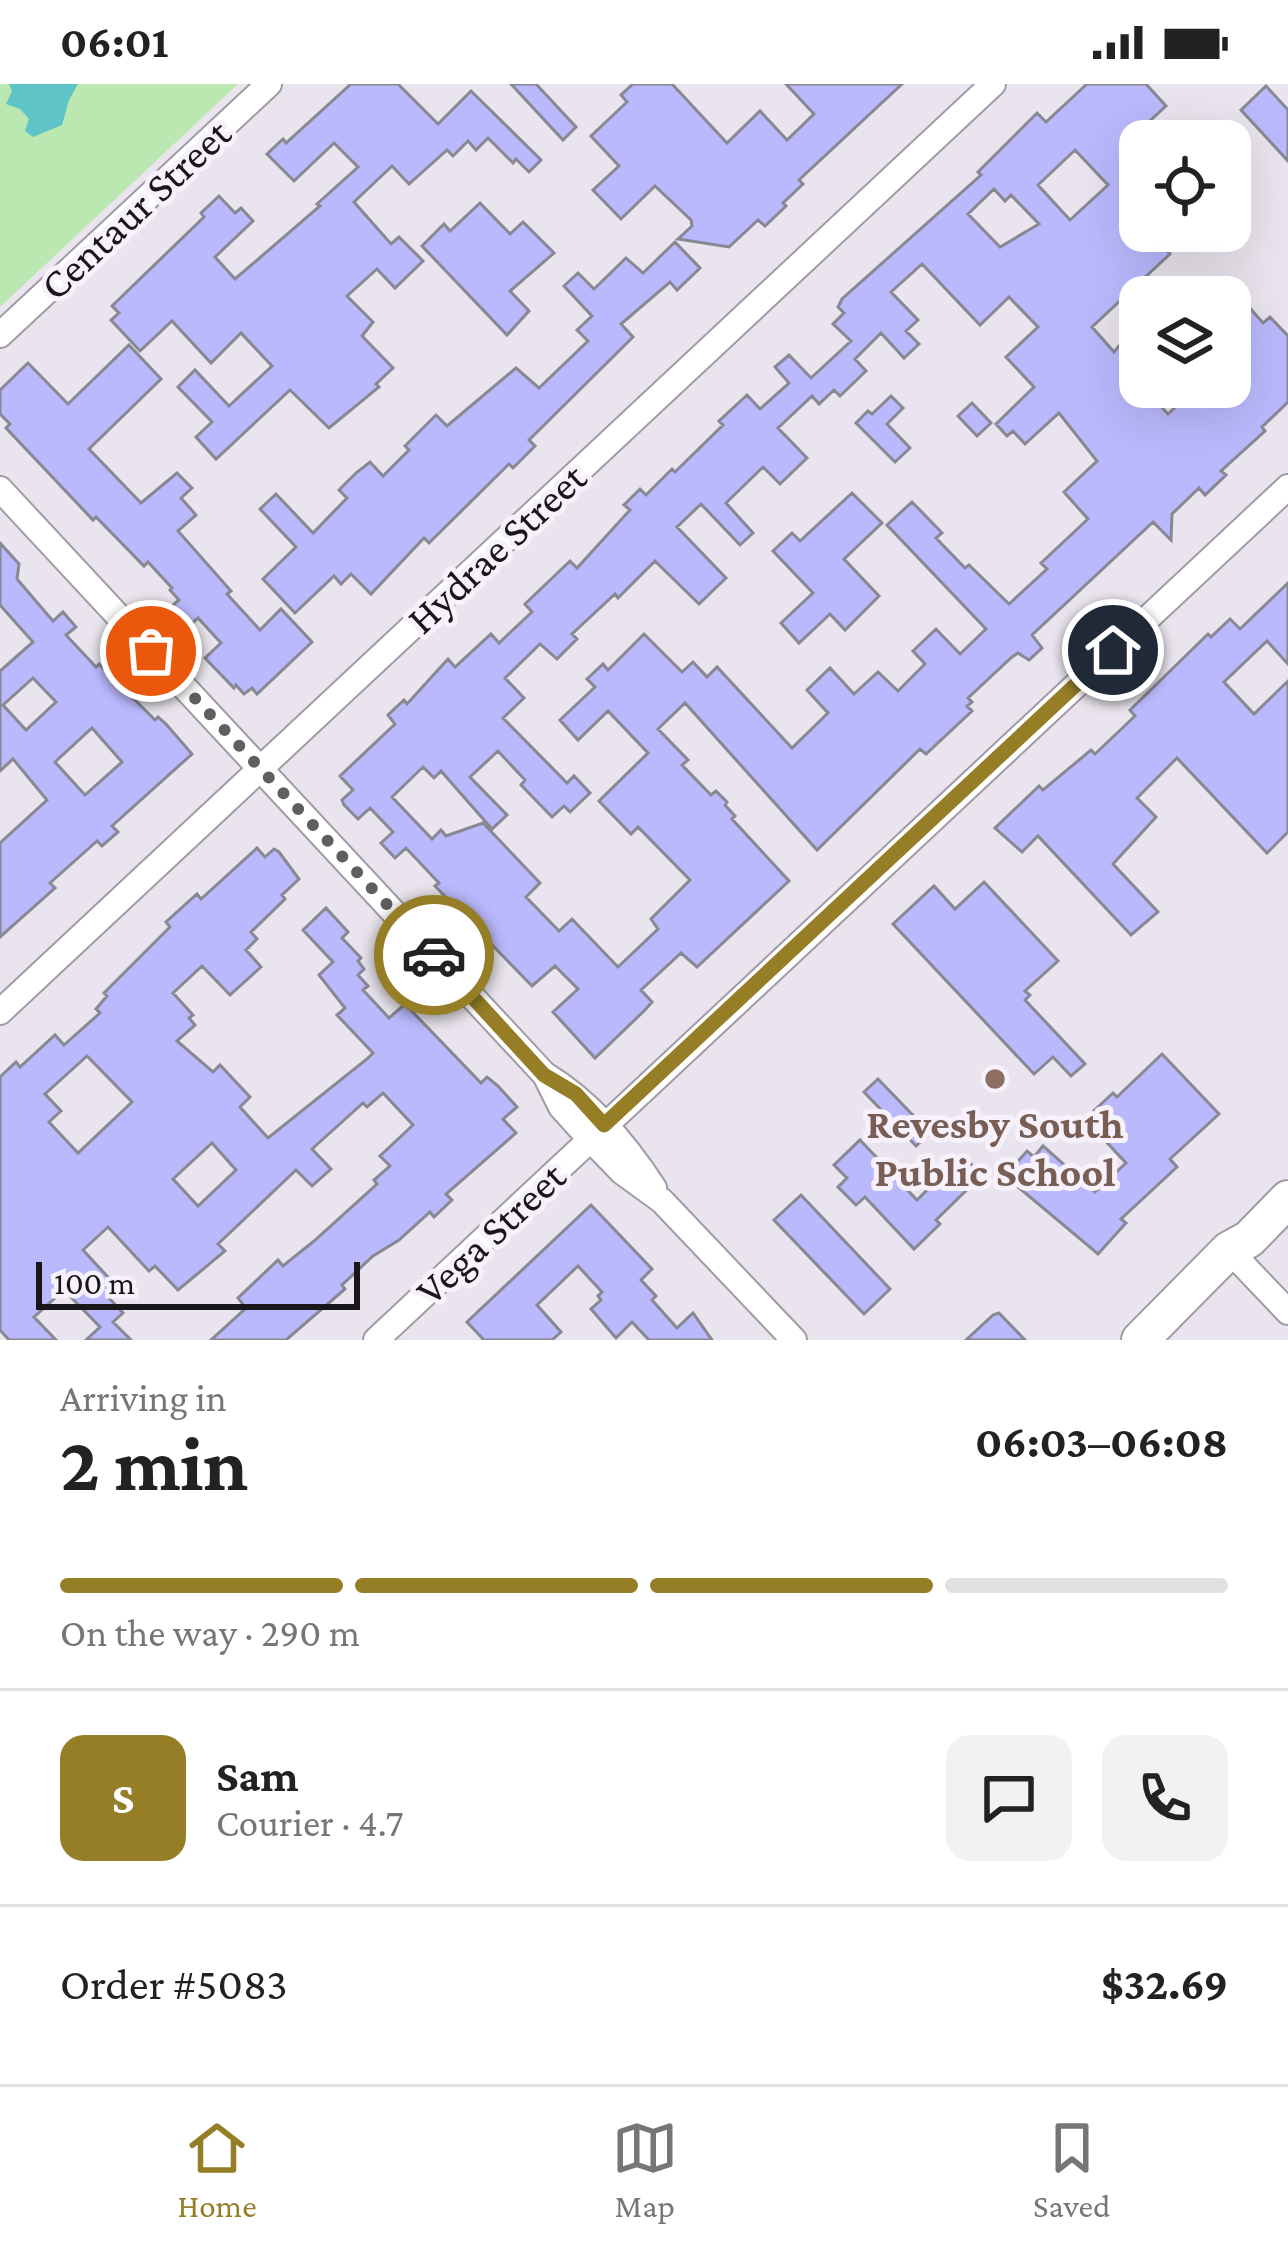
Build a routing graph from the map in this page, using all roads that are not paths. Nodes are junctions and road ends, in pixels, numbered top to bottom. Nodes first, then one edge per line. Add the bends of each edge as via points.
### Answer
1 (269, 84) edge
2 (993, 84) edge
3 (0, 334) edge
4 (1288, 487) edge
5 (0, 490) edge
6 (260, 769) junction
7 (0, 1012) edge
8 (597, 1132) junction
9 (1288, 1185) edge
10 (1288, 1198) edge
11 (1229, 1250) junction
12 (1288, 1312) edge
13 (376, 1340) edge
14 (794, 1340) edge
15 (1140, 1340) edge

1 - 3 street, Centaur Street
2 - 6 street, Hydrae Street
4 - 8 street, Vega Street
5 - 6 street
6 - 7 street, Hydrae Street
6 - 8 street via 544,1075 561,1106
8 - 13 street, Vega Street
8 - 14 street via 622,1172 662,1201
9 - 11 main road via 1235,1229
10 - 11 main road
11 - 12 street
11 - 15 main road

